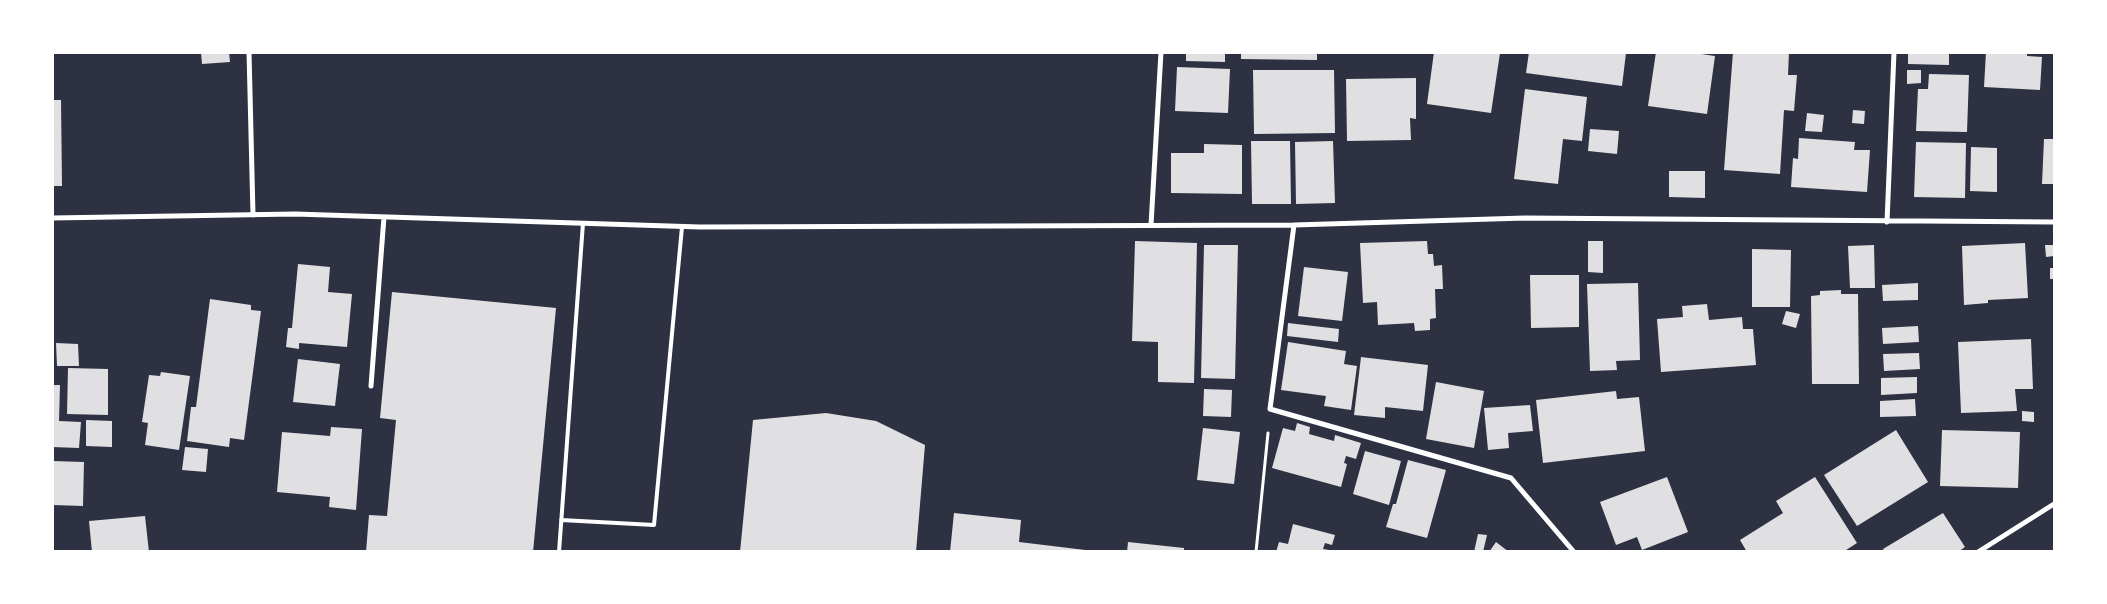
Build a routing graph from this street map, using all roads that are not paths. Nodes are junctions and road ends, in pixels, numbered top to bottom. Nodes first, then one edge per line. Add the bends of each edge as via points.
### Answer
1 (249, 52) edge
2 (1161, 52) edge
3 (1894, 52) edge
4 (253, 215) junction
5 (384, 217) junction
6 (52, 218) edge
7 (1887, 222) junction
8 (2054, 222) edge
9 (583, 223) junction
10 (1152, 225) junction
11 (1294, 225) junction
12 (682, 227) junction
13 (371, 386) dead end
14 (2054, 504) edge
15 (561, 520) junction
16 (559, 552) edge
17 (1574, 552) edge
18 (1978, 552) edge

1 - 4 street
2 - 10 street
3 - 7 street
4 - 5 street
4 - 6 street
5 - 9 street
5 - 13 street
7 - 8 street
7 - 11 street via 1525,218
9 - 12 street
9 - 15 lane
10 - 11 street
10 - 12 street
11 - 17 street via 1270,409 1511,478
12 - 15 lane via 654,525
14 - 18 street
15 - 16 lane

